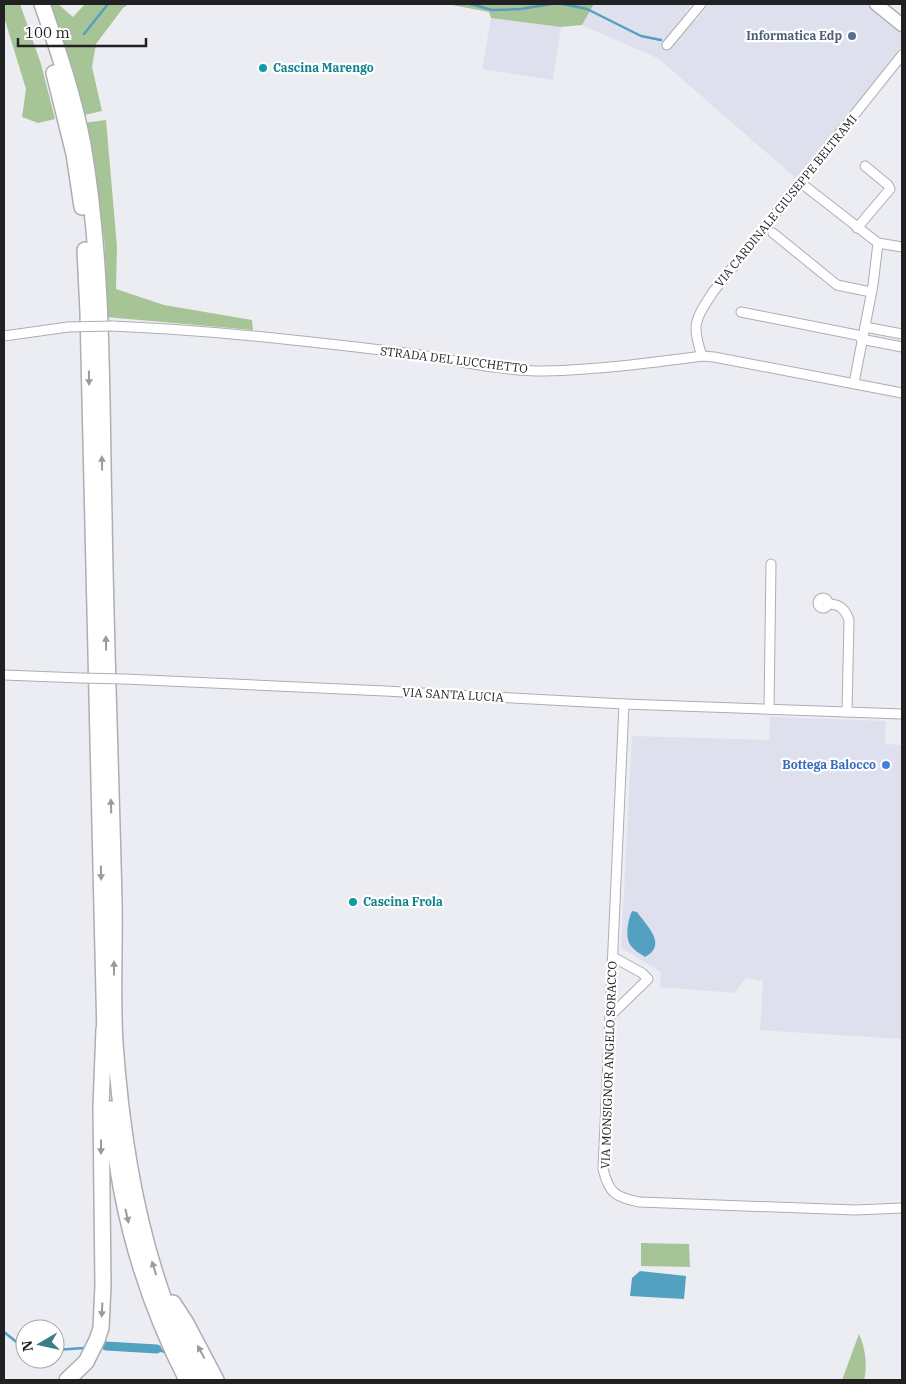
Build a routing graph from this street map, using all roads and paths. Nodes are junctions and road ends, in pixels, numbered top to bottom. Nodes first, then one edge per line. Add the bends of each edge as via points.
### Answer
1 (31, 4) edge
2 (42, 4) edge
3 (701, 4) edge
4 (876, 4) edge
5 (902, 25) edge
6 (667, 45) dead end
7 (902, 55) edge
8 (865, 166) dead end
9 (801, 183) junction
10 (857, 228) junction
11 (773, 233) dead end
12 (878, 243) junction
13 (902, 248) edge
14 (871, 292) junction
15 (741, 312) dead end
16 (863, 334) junction
17 (902, 334) edge
18 (4, 336) edge
19 (902, 347) edge
20 (702, 356) junction
21 (854, 383) junction
22 (902, 392) edge
23 (772, 564) dead end
24 (828, 604) dead end
25 (4, 676) edge
26 (624, 704) junction
27 (769, 709) junction
28 (848, 712) junction
29 (902, 714) edge
30 (613, 957) junction
31 (611, 1015) junction
32 (104, 1029) junction
33 (902, 1208) edge
34 (175, 1328) junction
35 (67, 1380) edge
36 (187, 1380) edge
37 (200, 1380) edge
38 (216, 1380) edge

1 -> 32 highway via 62,100 82,213 88,312
34 -> 2 highway via 146,1241 133,1191 122,1126 115,1040 99,310 92,206 74,109
3 - 6 street
4 - 5 main road
7 - 9 street, VIA CARDINALE GIUSEPPE BELTRAMI
8 - 10 street via 890,189
9 - 10 street
9 - 20 street, VIA CARDINALE GIUSEPPE BELTRAMI via 700,312 695,331
10 - 12 street
11 - 14 street via 837,285
12 - 13 street
12 - 14 street
14 - 16 street
15 - 16 street
16 - 17 street
16 - 19 street
16 - 21 street
18 - 20 street, STRADA DEL LUCCHETTO, bridge via 112,326 272,337 483,366 543,371
20 - 21 street, STRADA DEL LUCCHETTO
21 - 22 street, STRADA DEL LUCCHETTO
23 - 27 street
24 - 28 street via 842,608 848,620
25 - 26 street, VIA SANTA LUCIA, bridge
26 - 27 street, VIA SANTA LUCIA
26 - 30 street, VIA MONSIGNOR ANGELO SORACCO
27 - 28 street, VIA SANTA LUCIA
28 - 29 street, VIA SANTA LUCIA
30 - 31 street, VIA MONSIGNOR ANGELO SORACCO
30 - 31 street via 648,979
31 - 33 street, VIA MONSIGNOR ANGELO SORACCO via 603,1170 611,1191 616,1195 639,1202 855,1210
32 -> 34 highway via 112,1132 131,1234
32 -> 35 highway via 101,1107 104,1285 101,1328 86,1362
34 - 36 highway
34 - 37 highway
38 -> 34 highway

